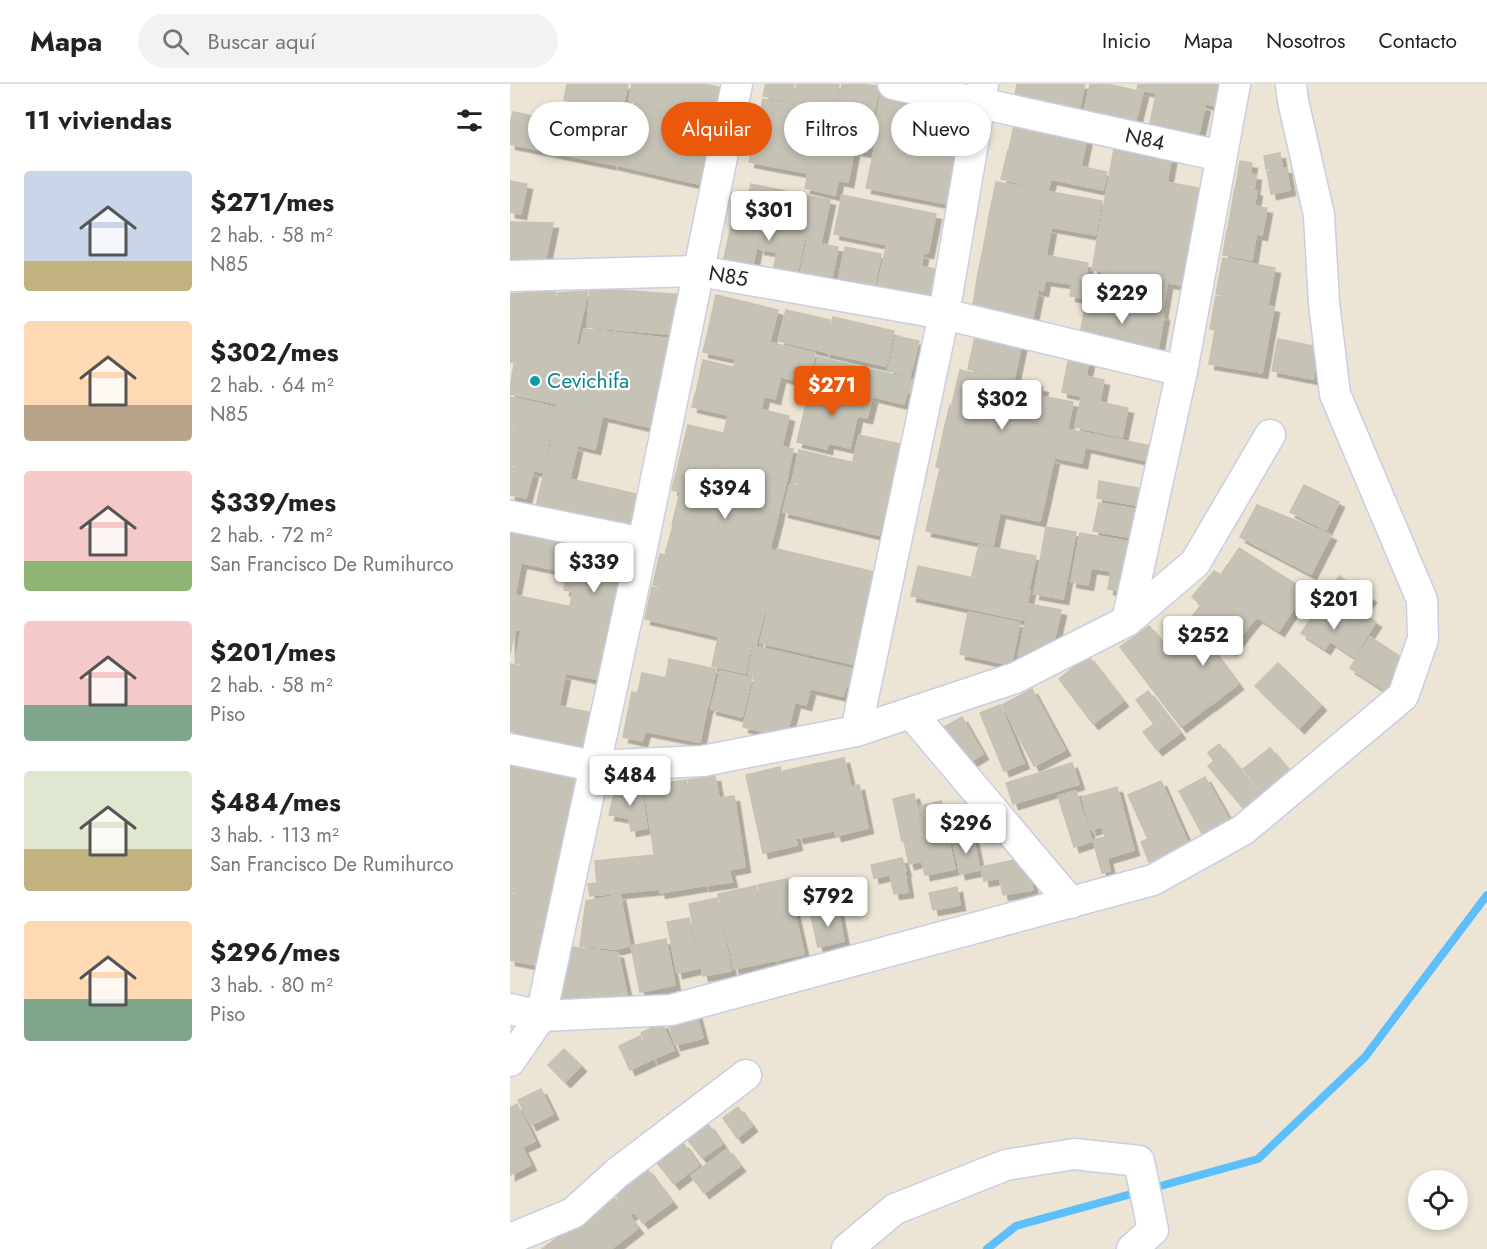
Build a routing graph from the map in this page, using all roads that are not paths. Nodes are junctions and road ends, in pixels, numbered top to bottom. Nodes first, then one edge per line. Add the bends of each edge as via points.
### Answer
1 (737, 84) edge
2 (893, 84) edge
3 (1235, 84) edge
4 (1291, 84) edge
5 (981, 94) edge
6 (1221, 156) junction
7 (699, 271) junction
8 (510, 276) edge
9 (944, 314) junction
10 (1182, 371) junction
11 (1270, 435) dead end
12 (510, 516) edge
13 (643, 543) junction
14 (1127, 621) junction
15 (911, 713) junction
16 (856, 731) junction
17 (510, 749) edge
18 (594, 766) junction
19 (1071, 903) junction
20 (510, 1009) edge
21 (541, 1016) junction
22 (510, 1061) edge
23 (746, 1075) dead end
24 (510, 1239) edge
25 (1143, 1239) edge
26 (847, 1249) edge

1 - 7 street
2 - 5 street, N84
3 - 6 street
4 - 19 street via 1319,216 1335,394 1422,600 1423,639 1402,696 1244,830 1153,880
5 - 6 street, N84
5 - 9 street
6 - 10 street
7 - 8 street, N85
7 - 9 street, N85
7 - 13 street
9 - 10 street, N85
9 - 16 street
10 - 14 street
11 - 14 street via 1195,563
12 - 13 street
13 - 18 street
14 - 15 street via 1015,678
15 - 16 street
15 - 19 street
16 - 18 street via 703,760
17 - 18 street
18 - 21 street
19 - 21 street via 671,1010
20 - 21 street
21 - 22 street
23 - 24 street via 617,1173 573,1213
25 - 26 street via 1139,1161 1074,1154 1006,1166 895,1209

